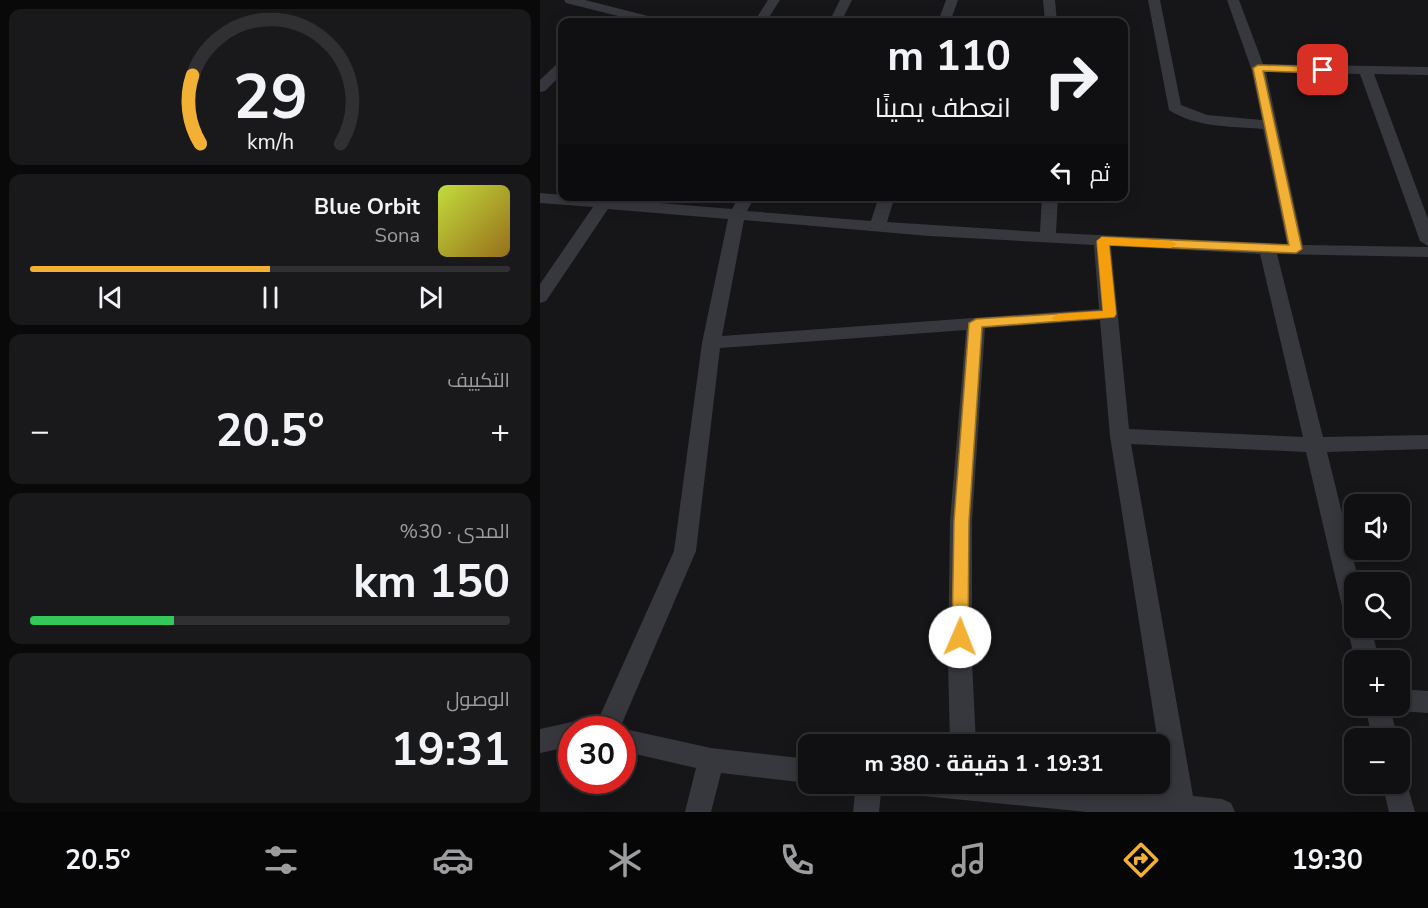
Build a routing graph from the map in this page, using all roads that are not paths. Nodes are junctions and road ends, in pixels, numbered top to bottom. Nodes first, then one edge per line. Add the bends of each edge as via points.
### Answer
1 (570, 0) edge
2 (633, 0) edge
3 (774, 0) edge
4 (846, 0) edge
5 (952, 0) edge
6 (1049, 0) edge
7 (1154, 0) edge
8 (1233, 0) edge
9 (614, 18) edge
10 (763, 18) edge
11 (837, 18) edge
12 (945, 18) edge
13 (1051, 18) edge
14 (1258, 68) junction
15 (558, 71) edge
16 (1366, 71) junction
17 (1428, 71) edge
18 (540, 88) edge
19 (1271, 124) junction
20 (540, 198) edge
21 (558, 198) edge
22 (592, 201) edge
23 (744, 201) edge
24 (885, 201) edge
25 (1050, 201) edge
26 (604, 203) junction
27 (737, 215) junction
28 (877, 227) junction
29 (1048, 237) junction
30 (1102, 241) junction
31 (1428, 241) edge
32 (1267, 249) junction
33 (1296, 249) junction
34 (1428, 252) edge
35 (540, 297) edge
36 (1109, 314) junction
37 (976, 323) junction
38 (711, 343) junction
39 (1120, 436) junction
40 (1428, 442) edge
41 (1316, 445) junction
42 (1346, 572) edge
43 (1410, 701) edge
44 (1428, 702) edge
45 (613, 716) edge
46 (963, 734) edge
47 (558, 737) edge
48 (540, 741) edge
49 (636, 742) edge
50 (711, 760) junction
51 (798, 770) edge
52 (868, 794) edge
53 (1037, 794) edge
54 (1398, 794) edge
55 (1182, 810) edge
56 (698, 812) edge
57 (866, 812) edge
58 (1222, 812) edge
59 (1402, 812) edge

1 - 9 street
2 - 9 street
3 - 10 street
4 - 11 street
5 - 12 street
6 - 13 street
7 - 19 street via 1174,107 1182,114 1201,118
8 - 14 street
14 - 16 street
14 - 19 street
15 - 18 street
16 - 17 street
16 - 31 street
19 - 33 street
20 - 21 street
22 - 26 street
23 - 27 street
24 - 28 street
25 - 29 street
26 - 27 street
26 - 35 street
27 - 28 street
27 - 38 street
28 - 29 street
29 - 30 street
30 - 32 street
30 - 36 street
32 - 33 street
32 - 41 street
33 - 34 street
36 - 37 street
36 - 39 street
37 - 38 street
37 - 46 street via 961,521
38 - 45 street via 685,551
39 - 41 street
39 - 55 street
40 - 41 street
41 - 42 street
43 - 44 street
47 - 48 street
49 - 50 street
50 - 51 street
50 - 56 street
52 - 57 street
53 - 55 street
54 - 59 street
55 - 58 street

